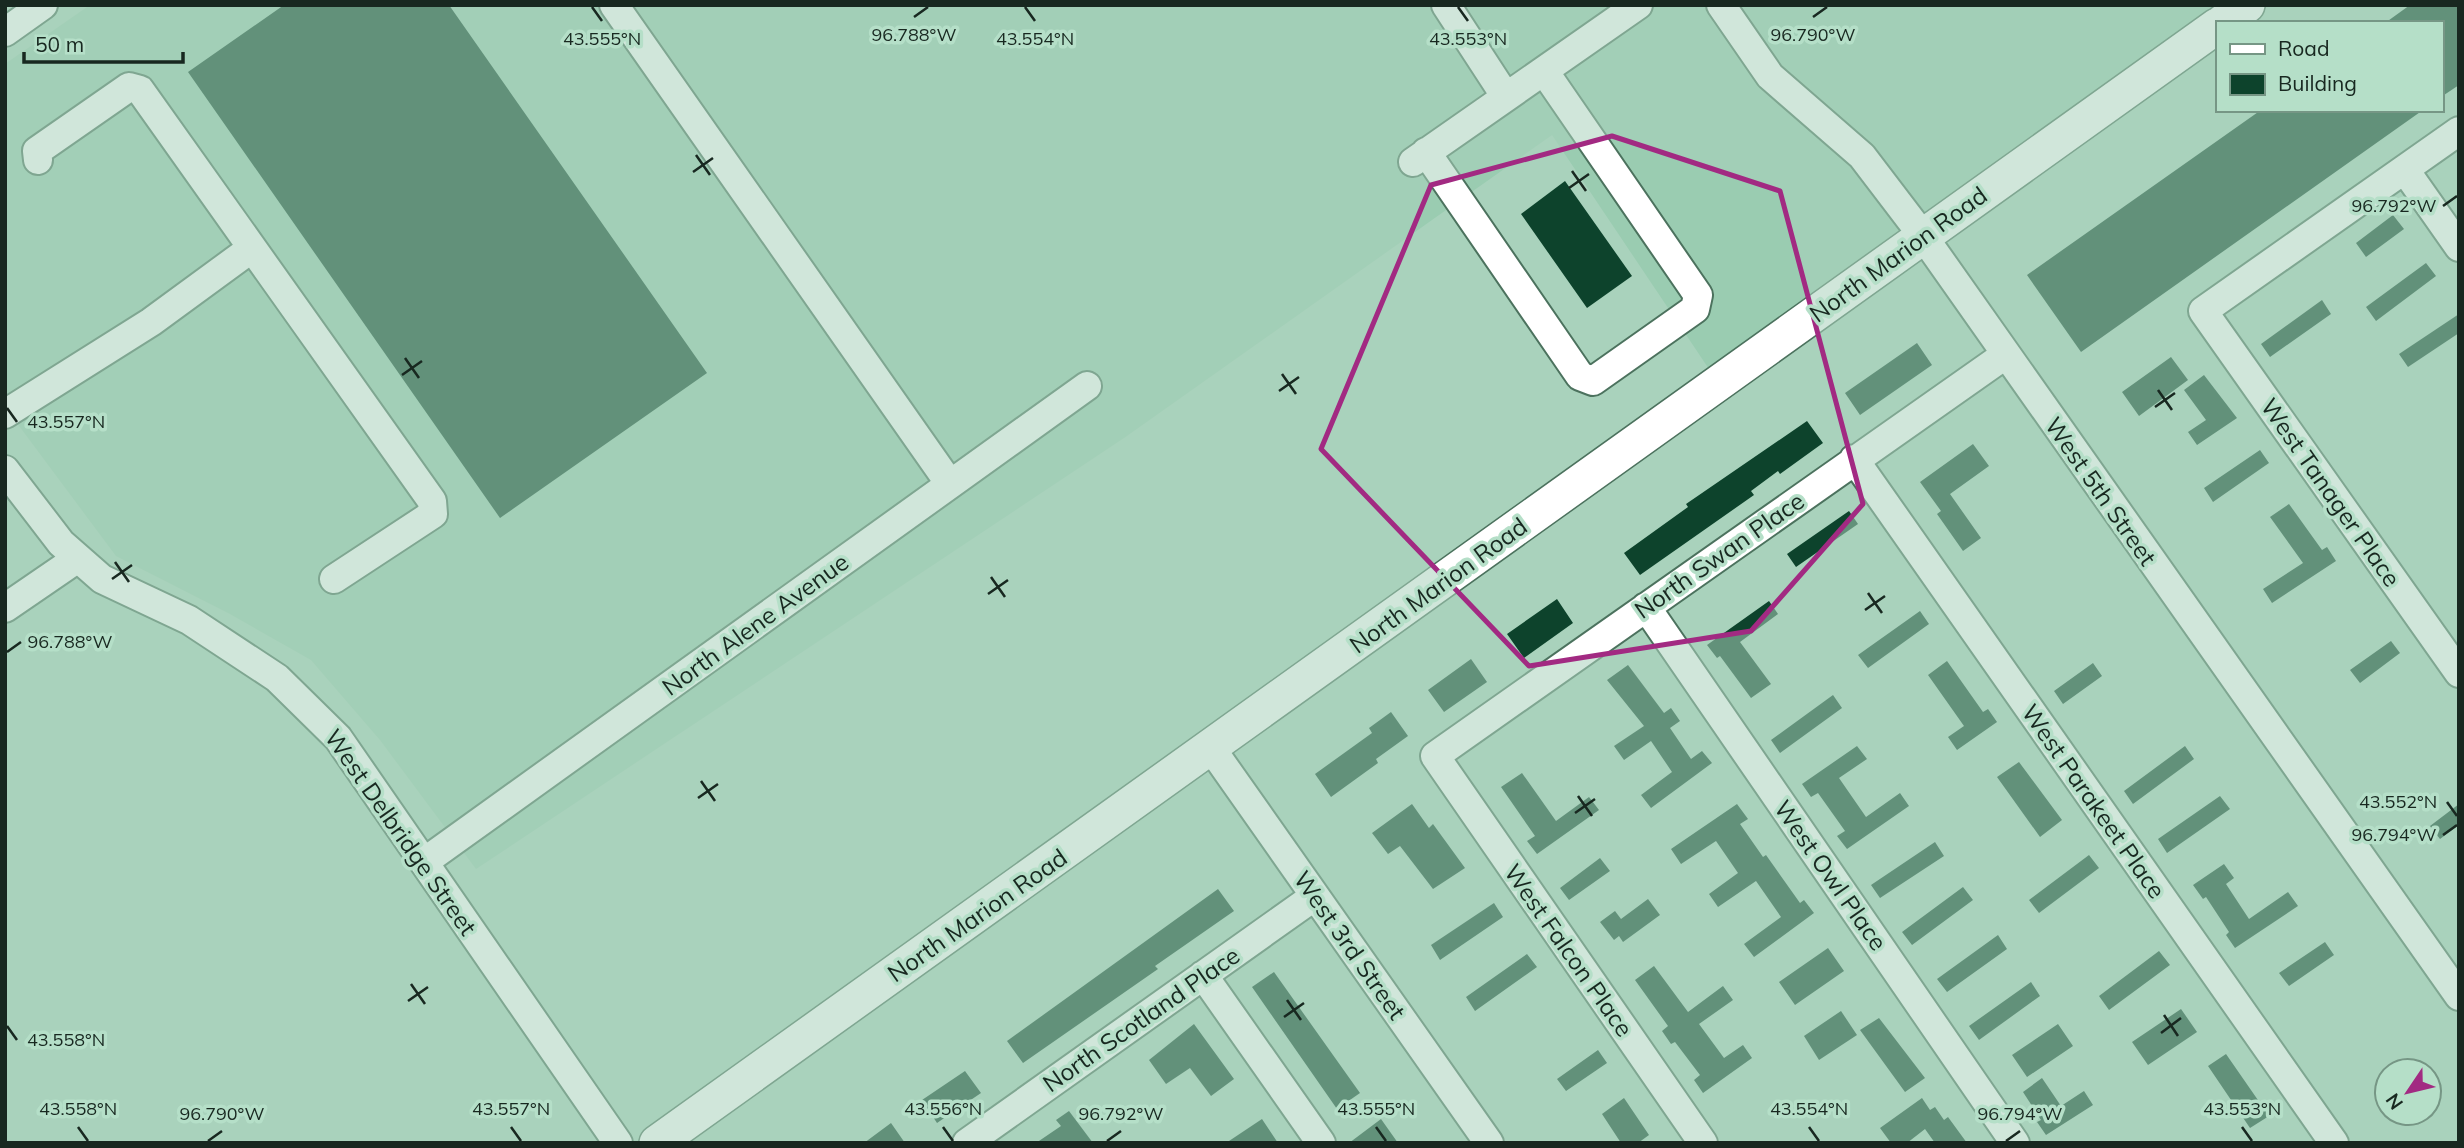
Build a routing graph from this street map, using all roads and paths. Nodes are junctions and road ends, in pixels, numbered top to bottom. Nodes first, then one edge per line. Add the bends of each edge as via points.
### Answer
1 (43, 5) edge
2 (614, 5) edge
3 (1446, 5) edge
4 (1637, 5) edge
5 (1721, 5) edge
6 (2247, 5) edge
7 (2225, 21) edge
8 (2216, 27) edge
9 (5, 32) edge
10 (1544, 71) junction
11 (1506, 97) junction
12 (2459, 131) edge
13 (38, 160) dead end
14 (2405, 170) junction
15 (1923, 236) junction
16 (2459, 247) edge
17 (252, 248) junction
18 (2005, 355) junction
19 (1087, 386) dead end
20 (5, 414) edge
21 (1854, 459) junction
22 (5, 470) edge
23 (950, 484) junction
24 (13, 500) edge
25 (78, 558) junction
26 (334, 579) dead end
27 (1646, 607) junction
28 (5, 608) edge
29 (2459, 673) edge
30 (1211, 748) junction
31 (1435, 756) joint
32 (424, 862) junction
33 (1315, 896) junction
34 (1203, 975) junction
35 (2459, 996) edge
36 (618, 1143) edge
37 (657, 1143) edge
38 (967, 1143) edge
39 (1321, 1143) edge
40 (1489, 1143) edge
41 (1703, 1143) edge
42 (2015, 1143) edge
43 (2334, 1143) edge

1 - 9 street
2 - 23 street
3 - 11 street
4 - 10 street
5 - 15 street, West 5th Street via 1770,76 1863,156
6 - 7 main road
8 - 15 main road, North Marion Road
10 - 11 street
10 - 11 street via 1698,295 1695,309 1593,381 1580,376 1418,158
12 - 14 street
13 - 17 street via 37,151 129,87 140,90
14 - 16 street
14 - 29 street, West Tanager Place via 2203,311
15 - 18 street, West 5th Street
15 - 30 main road, North Marion Road
17 - 20 street via 151,322
17 - 26 street via 432,501 433,514
18 - 21 street, North Swan Place
18 - 35 street, West 5th Street
19 - 23 street, North Alene Avenue
21 - 27 street, North Swan Place
21 - 43 street, West Parakeet Place
22 - 24 street, West Delbridge Street
23 - 32 street, North Alene Avenue
24 - 25 street, West Delbridge Street
25 - 28 street
25 - 32 street, West Delbridge Street via 102,579 189,620 277,678 338,738
27 - 31 street, North Swan Place
27 - 42 street, West Owl Place
30 - 33 street, West 3rd Street
30 - 37 main road, North Marion Road
31 - 41 street, West Falcon Place
32 - 36 street, West Delbridge Street
33 - 34 street, North Scotland Place
33 - 40 street, West 3rd Street
34 - 38 street, North Scotland Place
34 - 39 street

